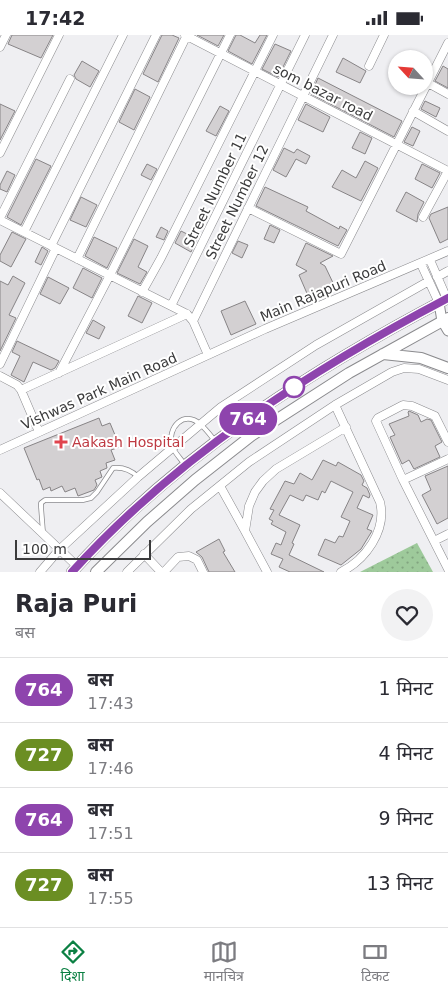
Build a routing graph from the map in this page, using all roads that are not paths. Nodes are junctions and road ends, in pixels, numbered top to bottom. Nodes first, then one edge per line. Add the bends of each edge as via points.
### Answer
1 (6, 35) edge
2 (59, 35) edge
3 (123, 35) edge
4 (156, 35) edge
5 (187, 35) edge
6 (230, 35) edge
7 (273, 35) edge
8 (305, 35) edge
9 (333, 35) edge
10 (384, 35) edge
11 (448, 43) edge
12 (0, 47) edge
13 (221, 53) junction
14 (369, 66) dead end
15 (255, 70) junction
16 (433, 73) edge
17 (70, 79) dead end
18 (281, 84) junction
19 (433, 86) edge
20 (448, 94) edge
21 (422, 95) edge
22 (303, 96) junction
23 (413, 111) junction
24 (448, 131) edge
25 (397, 144) junction
26 (0, 153) edge
27 (448, 171) edge
28 (248, 208) junction
29 (423, 217) dead end
30 (0, 219) edge
31 (24, 232) junction
32 (53, 247) junction
33 (448, 251) edge
34 (76, 259) junction
35 (430, 260) junction
36 (421, 264) junction
37 (448, 271) edge
38 (110, 275) junction
39 (437, 277) junction
40 (429, 281) junction
41 (142, 292) junction
42 (446, 300) edge
43 (171, 306) junction
44 (187, 314) junction
45 (445, 319) edge
46 (194, 321) junction
47 (448, 331) edge
48 (384, 354) junction
49 (208, 355) junction
50 (0, 364) edge
51 (448, 368) edge
52 (59, 373) junction
53 (0, 376) edge
54 (448, 380) edge
55 (21, 390) junction
56 (335, 405) junction
57 (200, 424) junction
58 (346, 427) junction
59 (39, 432) junction
60 (216, 442) junction
61 (448, 442) edge
62 (173, 447) junction
63 (0, 449) edge
64 (448, 459) edge
65 (185, 465) junction
66 (138, 477) junction
67 (403, 481) junction
68 (220, 486) junction
69 (0, 493) edge
70 (245, 531) junction
71 (448, 534) edge
72 (44, 535) junction
73 (434, 541) junction
74 (59, 550) junction
75 (144, 554) junction
76 (75, 569) edge
77 (448, 569) edge
78 (40, 572) edge
79 (96, 572) edge
80 (127, 572) edge
81 (162, 572) edge
82 (203, 572) edge
83 (267, 572) edge
84 (341, 572) edge

1 - 12 street
2 - 26 street
3 - 31 street
4 - 32 street
5 - 13 street, som bazar road
5 - 34 street
6 - 13 street
7 - 15 street
8 - 18 street, Street Number 11
9 - 22 street, Street Number 12
10 - 14 street
11 - 16 street
13 - 15 street, som bazar road
13 - 38 street
15 - 18 street, som bazar road
15 - 41 street
17 - 30 street
18 - 22 street, som bazar road
18 - 43 street, Street Number 11
19 - 20 street
21 - 23 street
22 - 25 street, som bazar road
22 - 28 street, Street Number 12
23 - 24 street
23 - 25 street
25 - 27 street, som bazar road
25 - 28 street via 340,254
27 - 29 street
28 - 46 street, Street Number 12
30 - 31 street
31 - 32 street
32 - 34 street
32 - 50 street
33 - 35 street, Main Rajapuri Road
34 - 38 street
35 - 36 street, Main Rajapuri Road
35 - 39 street
36 - 40 street
36 - 49 street, Main Rajapuri Road
37 - 39 street
38 - 41 street
38 - 52 street
39 - 42 street
40 - 42 street
40 - 57 street via 294,358
41 - 43 street
42 - 45 street
42 - 60 main road via 358,347
43 - 44 street
44 - 46 street
44 - 52 street
45 - 47 street
45 - 48 main road
46 - 49 street
48 - 51 main road via 421,358
48 - 79 main road via 251,436 168,504
49 - 59 street, Vishwas Park Main Road
52 - 55 street
53 - 55 street
54 - 56 street via 418,369 404,368
55 - 59 street
56 - 58 street
56 - 68 street via 249,462
57 - 60 lane
57 - 62 street
57 - 62 lane via 188,418 177,424 171,432
58 - 70 street via 276,469 262,481 249,507
58 - 84 street via 382,510 380,526 368,549 352,566
59 - 63 street, Vishwas Park Main Road
60 - 65 main road
61 - 67 street via 435,416 412,405 403,405 376,420
62 - 65 lane
62 - 66 street
64 - 67 street
65 - 76 main road
66 - 72 lane via 121,467 114,468 90,498 46,499 41,507
66 - 74 street
67 - 73 street
68 - 70 street
68 - 75 street
69 - 72 street
70 - 83 street
71 - 73 street
72 - 74 street
73 - 77 street
74 - 76 street
74 - 78 street
75 - 80 street
75 - 81 street
81 - 82 street via 178,557 190,556 197,560

